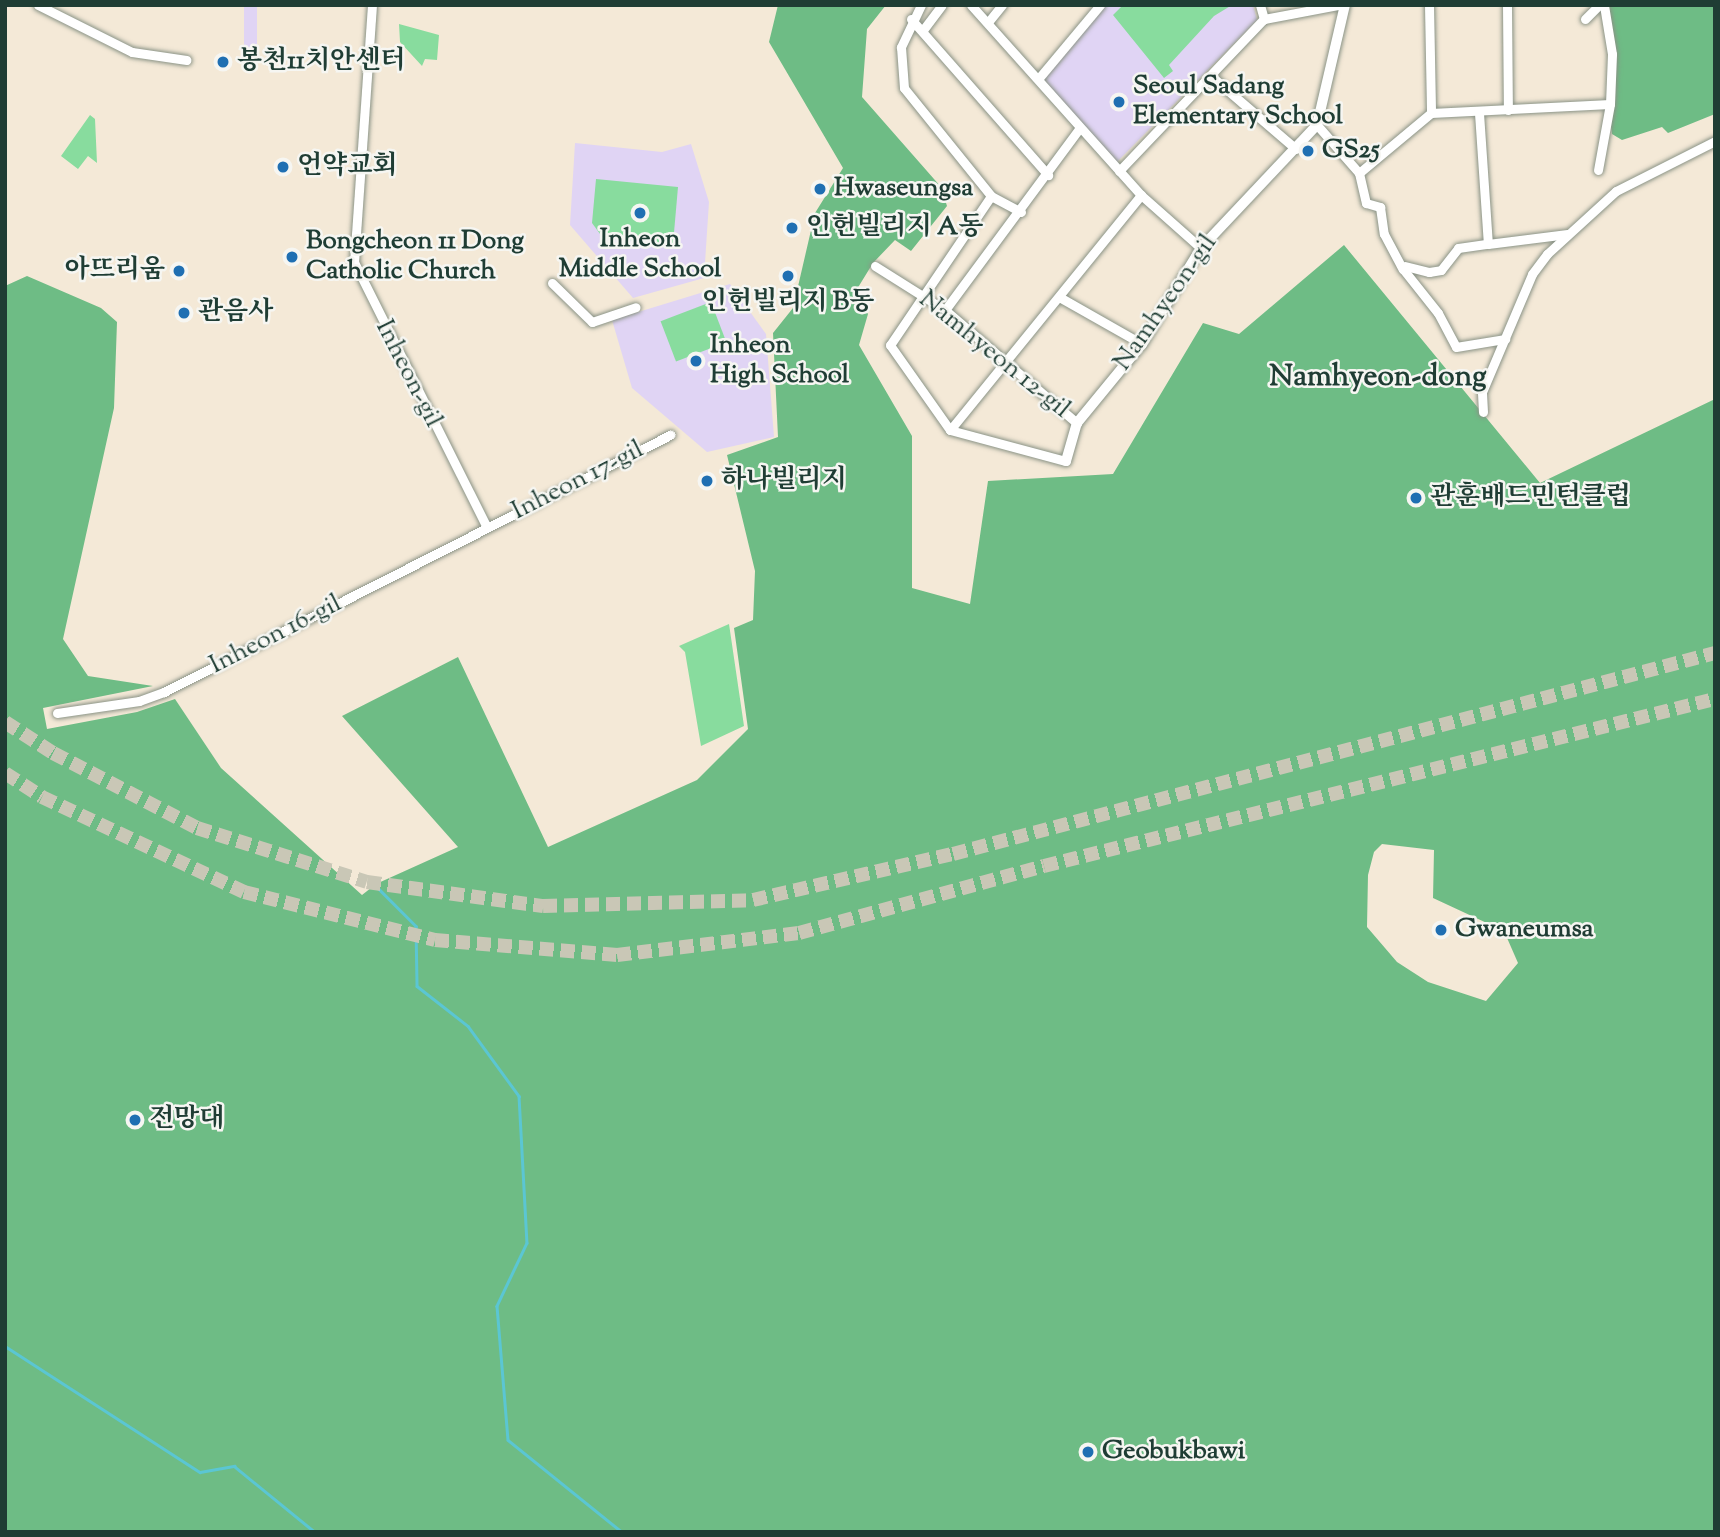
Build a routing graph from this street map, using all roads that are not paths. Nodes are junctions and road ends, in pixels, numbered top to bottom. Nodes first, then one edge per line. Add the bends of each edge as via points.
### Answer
1 (38, 5) edge
2 (372, 5) edge
3 (921, 5) edge
4 (942, 5) edge
5 (971, 5) edge
6 (1002, 5) edge
7 (1100, 5) edge
8 (1260, 5) edge
9 (1338, 5) edge
10 (1345, 5) edge
11 (1429, 5) edge
12 (1507, 5) edge
13 (1585, 5) edge
14 (1601, 5) edge
15 (911, 19) junction
16 (1264, 19) junction
17 (989, 21) junction
18 (923, 30) junction
19 (186, 60) dead end
20 (1211, 76) junction
21 (1039, 78) junction
22 (1610, 104) junction
23 (1508, 110) junction
24 (1431, 113) junction
25 (1479, 113) junction
26 (1317, 125) junction
27 (1079, 129) junction
28 (1715, 141) edge
29 (1296, 149) junction
30 (1598, 170) dead end
31 (1119, 171) junction
32 (1359, 173) junction
33 (1048, 175) junction
34 (1141, 195) junction
35 (991, 196) junction
36 (1021, 212) junction
37 (1567, 234) junction
38 (1488, 244) junction
39 (1201, 248) junction
40 (875, 266) dead end
41 (1405, 266) dead end
42 (552, 283) dead end
43 (921, 295) junction
44 (1061, 298) junction
45 (636, 307) dead end
46 (945, 310) junction
47 (1505, 340) junction
48 (1142, 344) junction
49 (1007, 361) junction
50 (1483, 412) dead end
51 (1077, 423) junction
52 (950, 430) junction
53 (670, 435) dead end
54 (1066, 461) joint
55 (486, 528) junction
56 (57, 713) dead end

1 - 19 street via 132,52
2 - 55 street, Inheon-gil via 354,262
3 - 15 street
4 - 18 street
5 - 17 street
6 - 17 street
7 - 21 street
8 - 16 street
9 - 16 street
10 - 26 street, Namhyeon-gil
11 - 24 street
12 - 23 street
13 - 14 street via 1585,19
14 - 22 street via 1612,54
15 - 18 street
15 - 35 street via 901,47 904,88
16 - 20 street
17 - 21 street
18 - 33 street
20 - 29 street
20 - 31 street
21 - 27 street
22 - 23 street
22 - 30 street
23 - 25 street
24 - 25 street
24 - 32 street
25 - 38 street
26 - 29 street, Namhyeon-gil
26 - 32 street
27 - 31 street
27 - 33 street
28 - 37 street via 1616,191
29 - 39 street, Namhyeon-gil
31 - 34 street
32 - 47 street via 1366,203 1380,207 1384,234 1403,270 1438,313 1456,347
33 - 36 street
34 - 39 street
34 - 44 street
35 - 36 street
35 - 43 street
36 - 46 street
37 - 38 street
37 - 47 street via 1532,274
38 - 41 street via 1458,248 1441,270
39 - 48 street, Namhyeon-gil
40 - 43 street, Namhyeon 12-gil
42 - 45 street via 592,322
43 - 46 street, Namhyeon 12-gil
43 - 52 street via 890,345
44 - 48 street
44 - 49 street
46 - 49 street, Namhyeon 12-gil
47 - 50 street via 1482,392
48 - 51 street, Namhyeon-gil
49 - 51 street, Namhyeon 12-gil
49 - 52 street
51 - 54 street, Namhyeon-gil
52 - 54 street
53 - 55 street, Inheon 17-gil
55 - 56 street, Inheon 16-gil via 164,692 139,701

